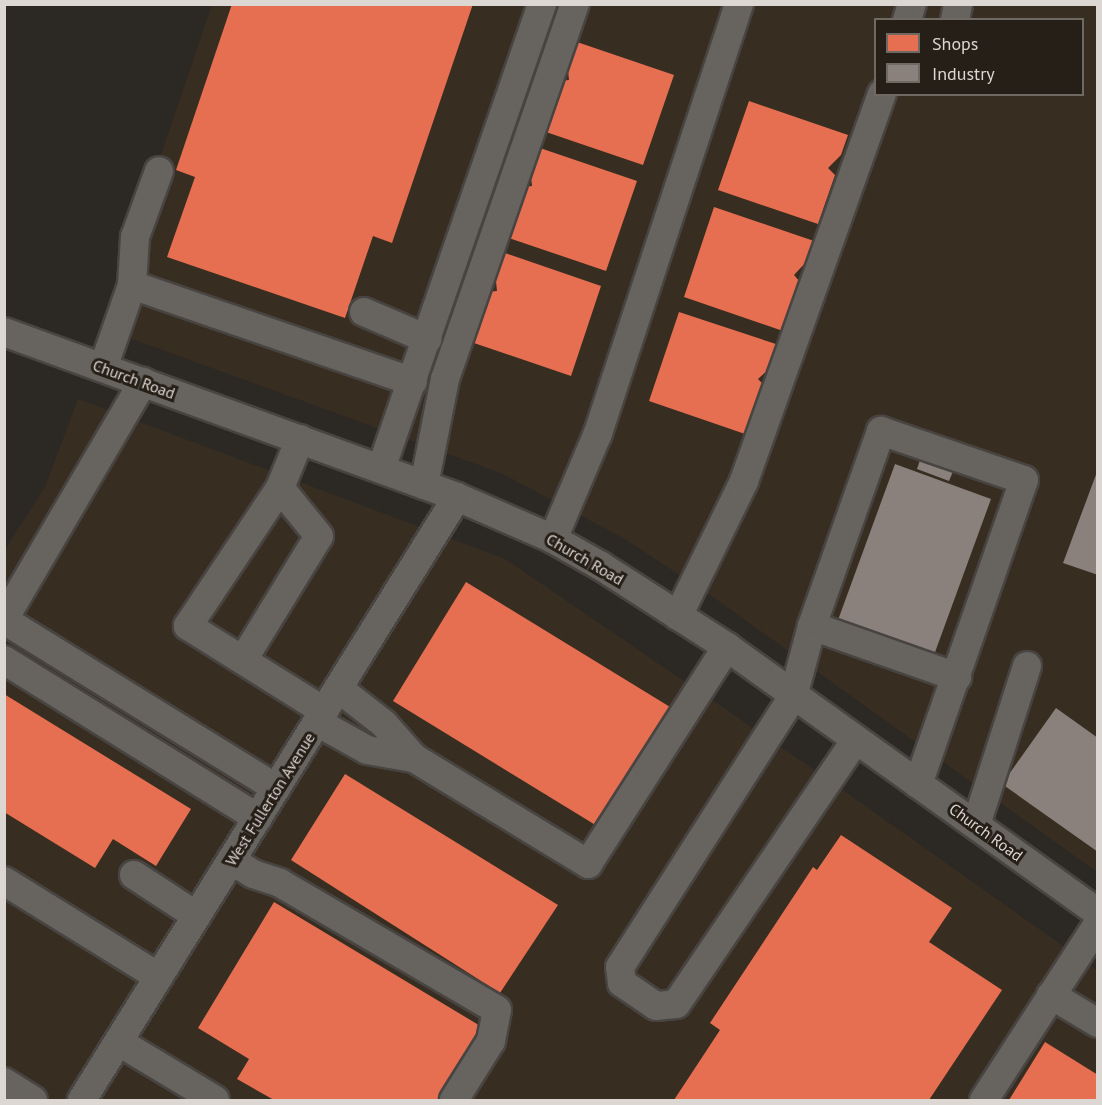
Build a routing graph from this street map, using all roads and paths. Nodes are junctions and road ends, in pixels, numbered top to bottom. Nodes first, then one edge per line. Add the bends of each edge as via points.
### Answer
1 (542, 4) edge
2 (575, 4) edge
3 (739, 4) edge
4 (881, 96) edge
5 (159, 171) dead end
6 (132, 285) junction
7 (364, 312) dead end
8 (4, 332) edge
9 (427, 339) junction
10 (103, 368) junction
11 (143, 382) junction
12 (413, 382) junction
13 (300, 440) junction
14 (381, 469) junction
15 (424, 485) junction
16 (279, 488) junction
17 (457, 497) junction
18 (554, 539) junction
19 (678, 616) junction
20 (4, 620) edge
21 (812, 626) junction
22 (727, 647) junction
23 (4, 660) edge
24 (243, 660) junction
25 (1027, 666) dead end
26 (957, 677) junction
27 (793, 697) junction
28 (326, 707) junction
29 (855, 741) junction
30 (414, 758) junction
31 (918, 784) junction
32 (276, 788) junction
33 (258, 818) junction
34 (976, 825) junction
35 (231, 860) junction
36 (134, 875) dead end
37 (4, 881) edge
38 (1098, 913) edge
39 (197, 916) junction
40 (1098, 924) edge
41 (159, 977) junction
42 (1050, 995) junction
43 (1098, 1023) edge
44 (119, 1042) junction
45 (4, 1082) edge
46 (33, 1101) edge
47 (82, 1101) edge
48 (215, 1101) edge
49 (454, 1101) edge
50 (984, 1101) edge

1 - 9 street
2 - 15 street via 446,379
3 - 18 street via 597,433
4 - 19 street via 744,481
5 - 6 street via 135,237
6 - 10 street
6 - 12 street
7 - 9 street
8 - 10 street, Church Road
9 - 12 street
10 - 11 street, Church Road
11 - 13 street, Church Road
11 - 20 street
12 - 14 street
13 - 14 street, Church Road
13 - 16 street
14 - 15 street, Church Road
15 - 17 street, Church Road
16 - 24 street via 319,536
16 - 24 street via 188,626
17 - 18 street, Church Road
17 - 28 street, West Fullerton Avenue
18 - 19 street, Church Road
19 - 22 street, Church Road
20 - 32 street
21 - 26 street
21 - 26 street via 881,431 1024,480
21 - 27 street
22 - 27 street, Church Road
22 - 30 street via 588,864
23 - 33 street
24 - 28 street
25 - 34 street
26 - 31 street
27 - 29 street, Church Road
27 - 29 street via 620,967 622,983 656,1006 676,1004
28 - 30 street via 384,724
28 - 30 street via 367,750
28 - 32 street, West Fullerton Avenue
29 - 31 street, Church Road
31 - 34 street, Church Road
32 - 33 street, West Fullerton Avenue
33 - 35 street, West Fullerton Avenue
34 - 38 street, Church Road
35 - 39 street, West Fullerton Avenue
35 - 49 street via 253,874 280,883 497,1010 491,1041
36 - 39 street
37 - 41 street
39 - 41 street, West Fullerton Avenue
40 - 42 street
41 - 44 street, West Fullerton Avenue
42 - 43 street
42 - 50 street
44 - 47 street, West Fullerton Avenue
44 - 48 street
45 - 46 street

